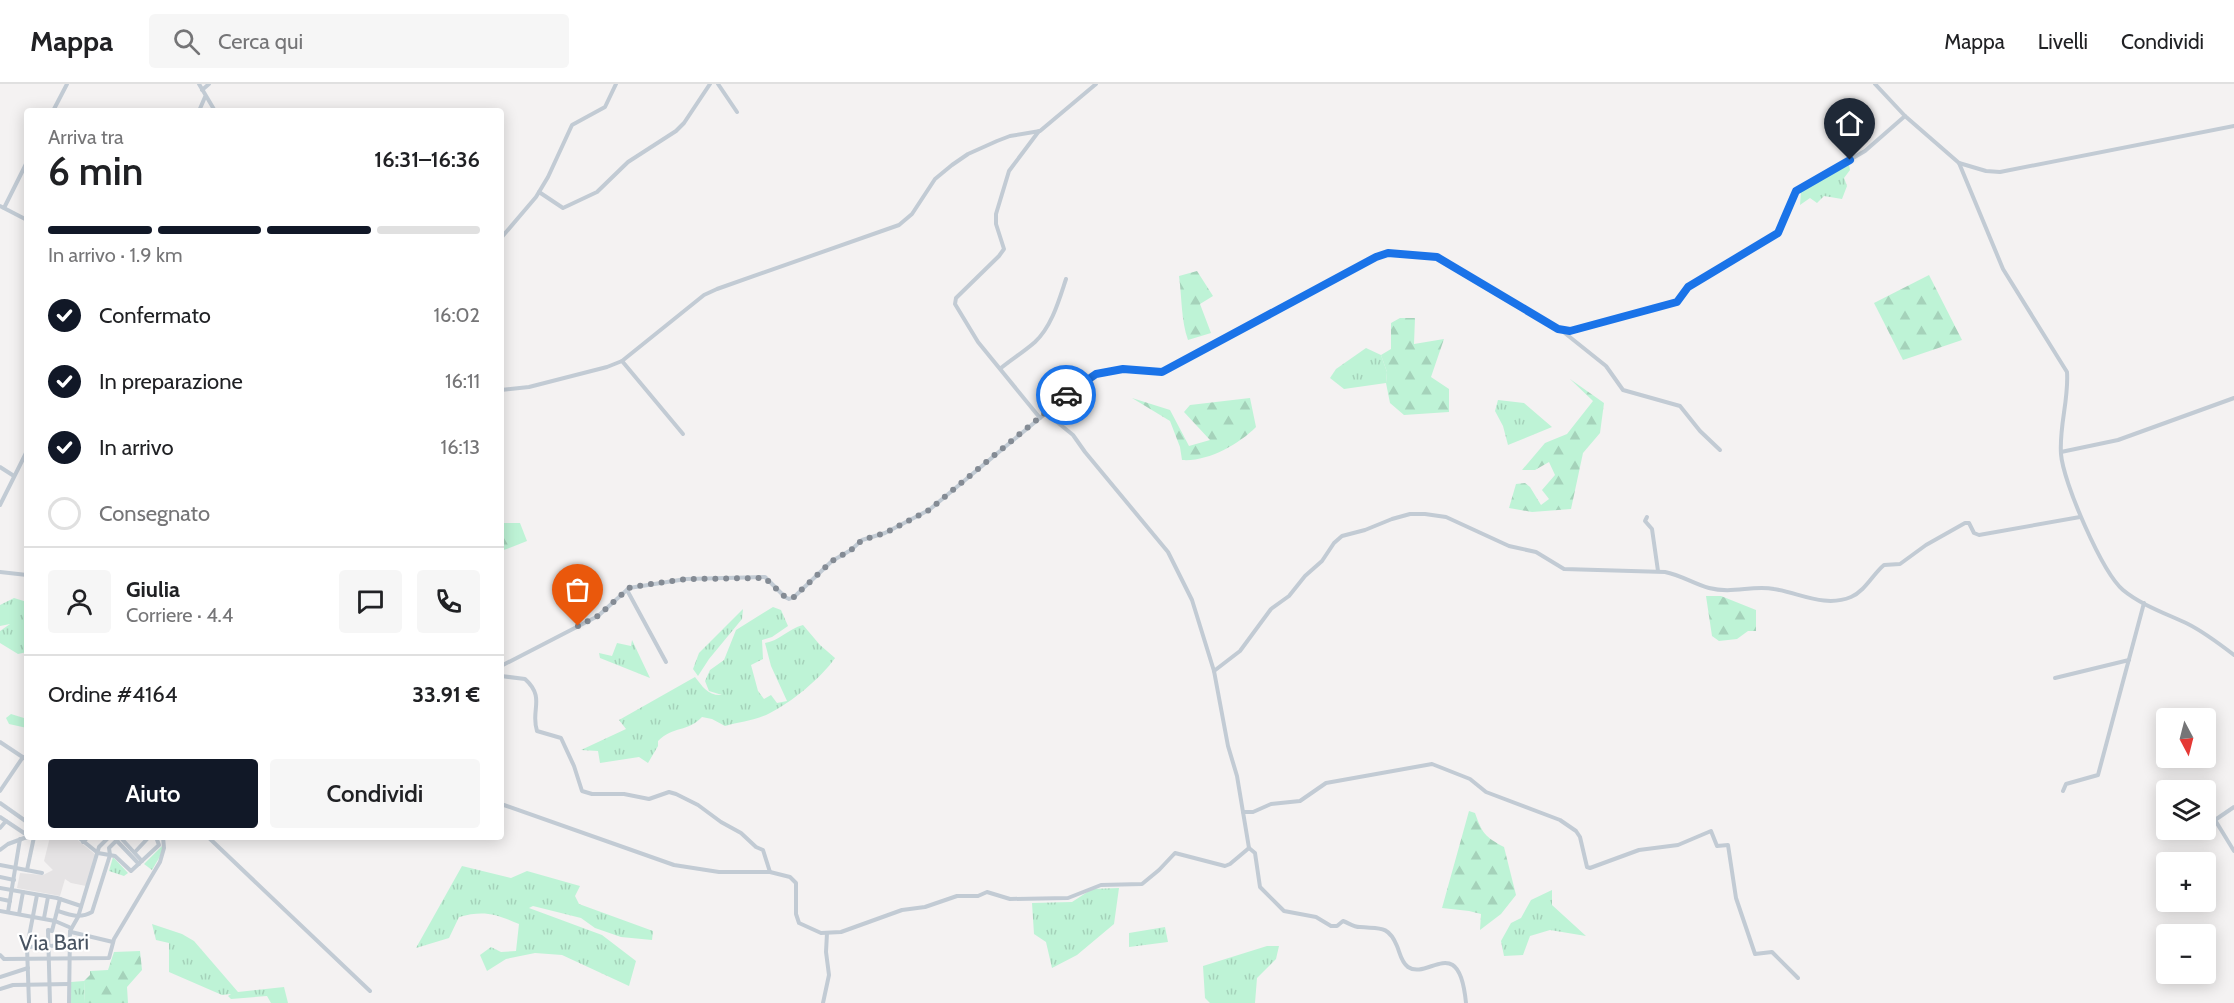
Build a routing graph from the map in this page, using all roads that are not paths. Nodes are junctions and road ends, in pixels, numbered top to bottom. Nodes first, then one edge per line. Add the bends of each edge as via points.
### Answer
1 (67, 84) edge
2 (199, 84) edge
3 (209, 84) edge
4 (616, 84) edge
5 (710, 84) edge
6 (718, 84) edge
7 (1096, 84) edge
8 (1875, 84) edge
9 (202, 90) junction
10 (206, 97) junction
11 (55, 108) edge
12 (200, 108) edge
13 (213, 108) edge
14 (737, 112) dead end
15 (1905, 117) junction
16 (2234, 126) edge
17 (1040, 131) junction
18 (1959, 163) junction
19 (24, 167) edge
20 (539, 192) junction
21 (2, 207) edge
22 (24, 218) edge
23 (504, 234) edge
24 (1066, 279) dead end
25 (1560, 330) junction
26 (622, 362) junction
27 (1000, 368) junction
28 (504, 390) edge
29 (2234, 398) edge
30 (1046, 412) junction
31 (1040, 418) junction
32 (682, 434) dead end
33 (1720, 450) dead end
34 (2061, 452) junction
35 (24, 457) edge
36 (0, 467) edge
37 (14, 476) junction
38 (0, 505) edge
39 (1647, 517) dead end
40 (2080, 517) junction
41 (1658, 571) junction
42 (0, 572) edge
43 (24, 575) edge
44 (627, 590) junction
45 (2144, 603) junction
46 (2234, 655) edge
47 (2129, 660) junction
48 (666, 662) dead end
49 (504, 664) edge
50 (1214, 671) junction
51 (504, 676) edge
52 (2055, 678) dead end
53 (0, 742) edge
54 (24, 757) edge
55 (24, 759) edge
56 (0, 791) edge
57 (2063, 791) dead end
58 (0, 803) edge
59 (504, 805) edge
60 (2234, 807) edge
61 (1243, 812) junction
62 (0, 817) edge
63 (24, 820) edge
64 (6, 821) junction
65 (0, 828) edge
66 (24, 834) edge
67 (24, 838) edge
68 (21, 839) junction
69 (33, 840) edge
70 (106, 840) edge
71 (117, 840) edge
72 (121, 840) edge
73 (121, 840) edge
74 (145, 840) edge
75 (157, 840) edge
76 (164, 840) edge
77 (211, 840) edge
78 (83, 842) edge
79 (1249, 848) junction
80 (0, 850) edge
81 (2234, 851) edge
82 (135, 852) junction
83 (98, 853) junction
84 (110, 855) junction
85 (140, 863) junction
86 (0, 866) edge
87 (16, 868) junction
88 (27, 870) junction
89 (770, 872) junction
90 (42, 873) dead end
91 (0, 877) edge
92 (14, 880) junction
93 (0, 888) edge
94 (12, 890) junction
95 (23, 892) junction
96 (37, 895) junction
97 (48, 897) junction
98 (0, 899) edge
99 (60, 899) junction
100 (10, 901) junction
101 (81, 906) junction
102 (0, 911) edge
103 (58, 911) junction
104 (8, 912) junction
105 (19, 914) junction
106 (33, 917) junction
107 (78, 917) junction
108 (44, 918) junction
109 (55, 921) junction
110 (71, 928) junction
111 (827, 933) junction
112 (113, 942) junction
113 (69, 945) junction
114 (48, 946) junction
115 (27, 947) junction
116 (0, 955) edge
117 (69, 958) junction
118 (28, 959) junction
119 (49, 959) junction
120 (28, 968) junction
121 (0, 977) edge
122 (1798, 978) dead end
123 (29, 984) junction
124 (49, 984) junction
125 (69, 984) junction
126 (0, 989) edge
127 (370, 991) dead end
128 (29, 1003) edge
129 (50, 1003) edge
130 (69, 1003) edge
131 (823, 1003) edge
132 (1466, 1003) edge

1 - 11 street
2 - 9 street
3 - 9 street
4 - 20 street via 604,107 572,125
5 - 20 street via 684,123 628,162 597,192 563,208
6 - 14 street
7 - 17 street
8 - 15 street
9 - 10 street
10 - 12 street
10 - 13 street
15 - 18 street
15 - 25 street via 1865,151 1796,191 1778,233 1688,287 1677,302 1570,331
16 - 18 street via 2000,172
17 - 26 street via 1010,136 968,154 935,179 912,214 899,225 704,295
17 - 27 street via 1009,171 996,214 1004,249 956,298 957,309
18 - 34 street via 2010,282 2067,372
19 - 21 street
20 - 23 street
21 - 22 street
24 - 27 street via 1044,331
25 - 30 street via 1437,257 1388,253 1162,372 1123,369 1096,374
25 - 33 street via 1606,366 1623,390 1680,406
26 - 28 street via 529,387
26 - 32 street
27 - 31 street
29 - 34 street via 2118,440
30 - 31 street
30 - 50 street via 1073,435 1172,558 1192,600
31 - 44 street via 929,510 885,533 862,540 832,561 794,597 785,597 765,578 686,579
34 - 40 street
35 - 37 street
36 - 37 street
37 - 38 street
39 - 41 street
40 - 41 street via 1979,535 1965,523 1900,564 1884,565 1859,592 1834,601 1809,600 1773,589 1731,591 1707,587 1680,575
40 - 45 street via 2115,582
41 - 50 street via 1564,569 1536,552 1509,546 1446,517 1410,514 1342,536 1289,596 1271,609 1240,651
42 - 43 street
44 - 48 street
44 - 49 street via 598,616
45 - 46 street via 2191,625
45 - 47 street
47 - 52 street
47 - 57 street via 2098,775 2066,784
50 - 61 street
51 - 89 street via 525,679 535,691 537,731 561,738 582,791 648,799 664,793 676,794 763,850
53 - 54 street
55 - 56 street
58 - 63 street
59 - 89 street via 674,865 719,873
60 - 81 street via 2215,820
61 - 79 street
61 - 122 street via 1300,801 1326,783 1432,764 1470,779 1486,792 1560,820 1580,837 1590,868 1639,850 1678,845 1711,831 1717,846 1728,845 1736,898 1755,954 1772,952
62 - 64 street
64 - 65 street
64 - 66 street
67 - 68 street
68 - 80 street
68 - 87 street
69 - 88 street
70 - 83 street
71 - 84 street via 109,848
72 - 82 street
73 - 85 street
74 - 82 street
75 - 85 street via 159,845
76 - 112 street via 160,862
77 - 127 street
78 - 83 street
79 - 111 street via 1225,866 1174,853 1142,884 1101,885 1068,898 1010,899 987,892 957,896 902,910 851,930
79 - 132 street via 1254,850 1257,860 1260,887 1284,911 1316,917 1331,926 1342,921 1378,927 1396,943 1410,968 1450,963 1465,989
82 - 85 street
83 - 84 street
83 - 101 street
84 - 85 street via 131,871
84 - 107 street via 92,912
86 - 87 street
87 - 88 street
87 - 92 street
88 - 90 street
89 - 111 street via 795,880 800,923
91 - 92 street
92 - 94 street
93 - 94 street
94 - 95 street
94 - 100 street
95 - 96 street
95 - 105 street
96 - 97 street
96 - 106 street
97 - 99 street
97 - 108 street
98 - 100 street
99 - 101 street
99 - 103 street
100 - 104 street
101 - 107 street
102 - 104 street
103 - 107 street
103 - 109 street
104 - 105 street
105 - 106 street
106 - 108 street
106 - 115 street
107 - 110 street
108 - 109 street
109 - 110 street
109 - 114 street via 52,931 48,930
110 - 112 street via 71,933
110 - 113 street
111 - 131 street via 829,975
112 - 117 street, Via Bari via 109,958
113 - 114 street
113 - 117 street
114 - 115 street
114 - 119 street
115 - 118 street
116 - 118 street, Via Bari via 4,959
117 - 119 street, Via Bari
117 - 125 street
118 - 119 street, Via Bari
118 - 120 street
119 - 124 street
120 - 121 street
120 - 123 street
123 - 124 street
123 - 126 street
123 - 128 street
124 - 125 street
124 - 129 street
125 - 130 street

